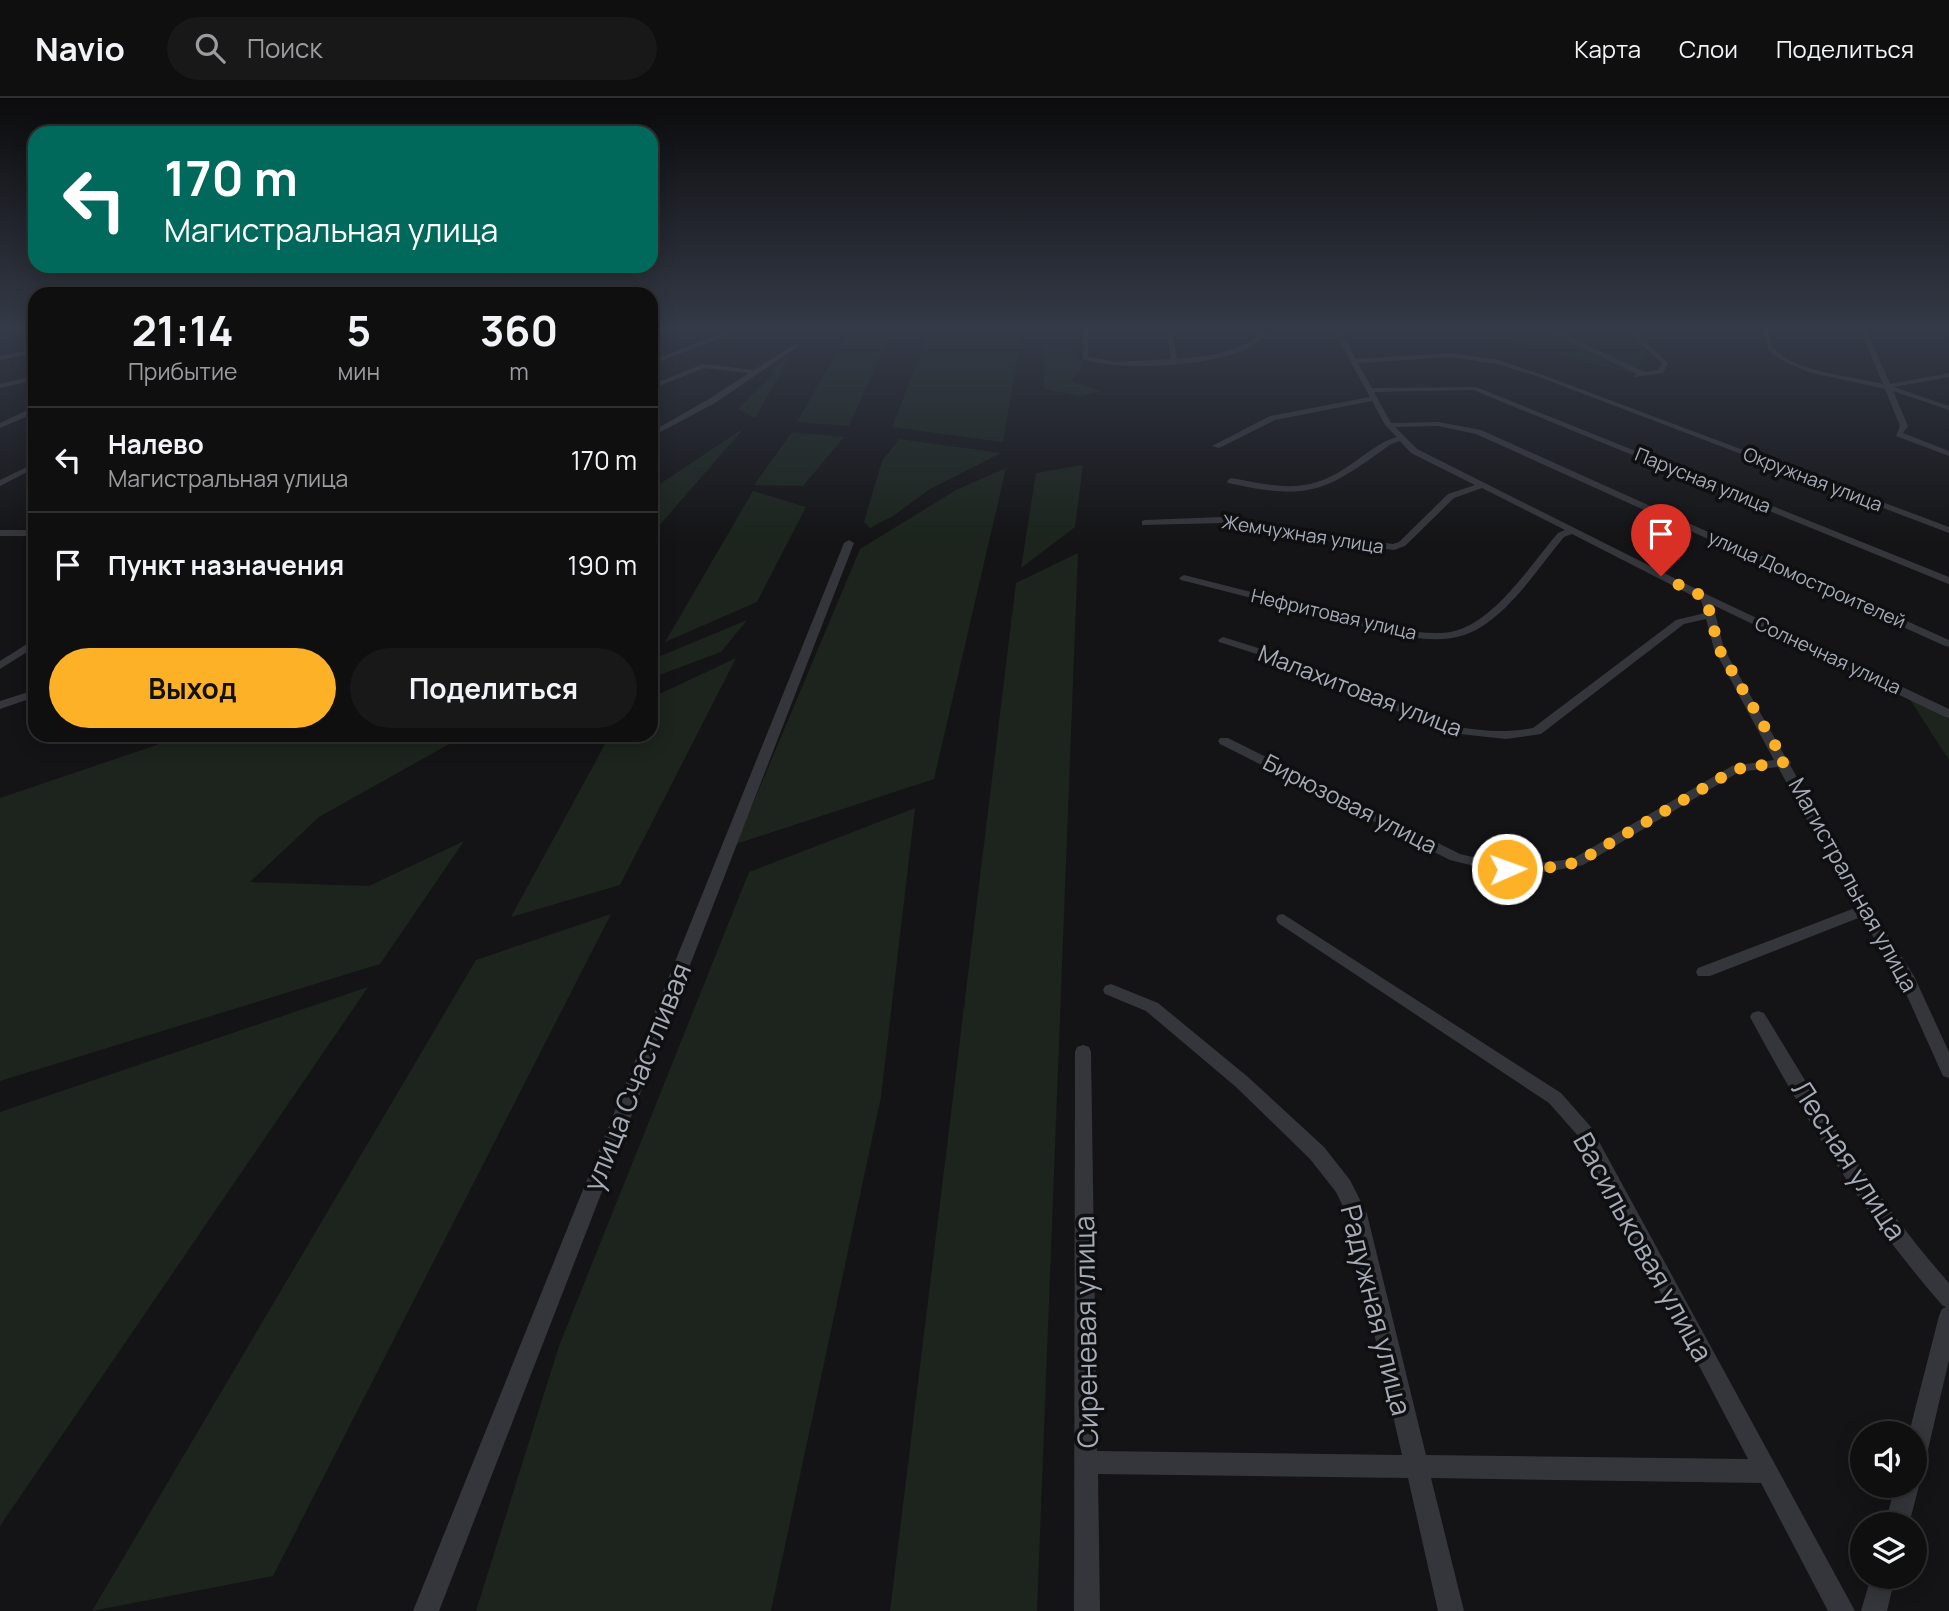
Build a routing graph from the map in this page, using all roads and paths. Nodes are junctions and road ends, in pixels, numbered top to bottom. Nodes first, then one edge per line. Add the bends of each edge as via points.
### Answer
1 (713, 400) edge
2 (1349, 400) edge
3 (1375, 400) edge
4 (1503, 400) edge
5 (1599, 400) edge
6 (1892, 400) edge
7 (1924, 400) edge
8 (1949, 408) edge
9 (28, 410) edge
10 (28, 412) edge
11 (0, 416) edge
12 (1389, 425) junction
13 (0, 426) edge
14 (658, 431) edge
15 (1399, 439) junction
16 (1216, 446) dead end
17 (1949, 454) edge
18 (28, 469) edge
19 (1231, 481) dead end
20 (0, 483) edge
21 (1481, 486) junction
22 (1145, 523) dead end
23 (1949, 530) edge
24 (1571, 531) junction
25 (0, 533) edge
26 (28, 533) edge
27 (849, 543) dead end
28 (1184, 578) dead end
29 (1949, 581) edge
30 (1706, 598) junction
31 (1711, 615) junction
32 (1223, 640) dead end
33 (1949, 644) edge
34 (28, 647) edge
35 (0, 666) edge
36 (28, 696) edge
37 (0, 705) edge
38 (1949, 714) edge
39 (1224, 741) dead end
40 (1785, 762) junction
41 (1864, 910) junction
42 (1283, 919) dead end
43 (1704, 972) dead end
44 (1111, 990) dead end
45 (1758, 1017) dead end
46 (1083, 1052) dead end
47 (1949, 1071) edge
48 (1949, 1298) edge
49 (1949, 1316) edge
50 (1923, 1421) edge
51 (1087, 1462) junction
52 (1415, 1466) junction
53 (1764, 1471) junction
54 (1880, 1589) edge
55 (426, 1611) edge
56 (1087, 1611) edge
57 (1451, 1611) edge
58 (1842, 1611) edge
59 (1874, 1611) edge

1 - 14 street
2 - 16 street, Парусная улица via 1273,418
3 - 12 street
4 - 29 street, Парусная улица
5 - 23 street, Окружная улица
6 - 17 street via 1904,426 1899,434
7 - 8 street
9 - 11 street
10 - 13 street
12 - 15 street
12 - 33 street, улица Домостроителей via 1438,424 1489,436
15 - 19 street via 1328,485 1311,490 1296,492
15 - 21 street
18 - 20 street
21 - 22 street, Жемчужная улица via 1451,496 1394,547 1230,521
21 - 24 street
24 - 28 street, Нефритовая улица via 1561,535 1495,609 1469,629 1450,634 1389,630
24 - 30 street
25 - 26 street
27 - 55 street, улица Счастливая
30 - 31 street, Магистральная улица
30 - 38 street, Солнечная улица
31 - 32 street, Малахитовая улица via 1680,622 1537,731 1517,736 1454,730
31 - 40 street, Магистральная улица via 1719,649
34 - 35 street
36 - 37 street
39 - 40 street, Бирюзовая улица via 1455,857 1507,869 1578,862 1736,769
40 - 41 street, Магистральная улица
41 - 43 street
41 - 47 street, Магистральная улица via 1906,976
42 - 53 street, Васильковая улица via 1555,1098 1585,1132
44 - 52 street, Радужная улица via 1152,1007 1242,1082 1317,1153 1343,1186 1357,1214
45 - 48 street, Лесная улица via 1841,1153 1920,1267
46 - 51 street, Сиреневая улица
49 - 50 street
51 - 52 street
51 - 56 street, Сиреневая улица
52 - 53 street
52 - 57 street, Радужная улица
53 - 58 street, Васильковая улица
54 - 59 street

